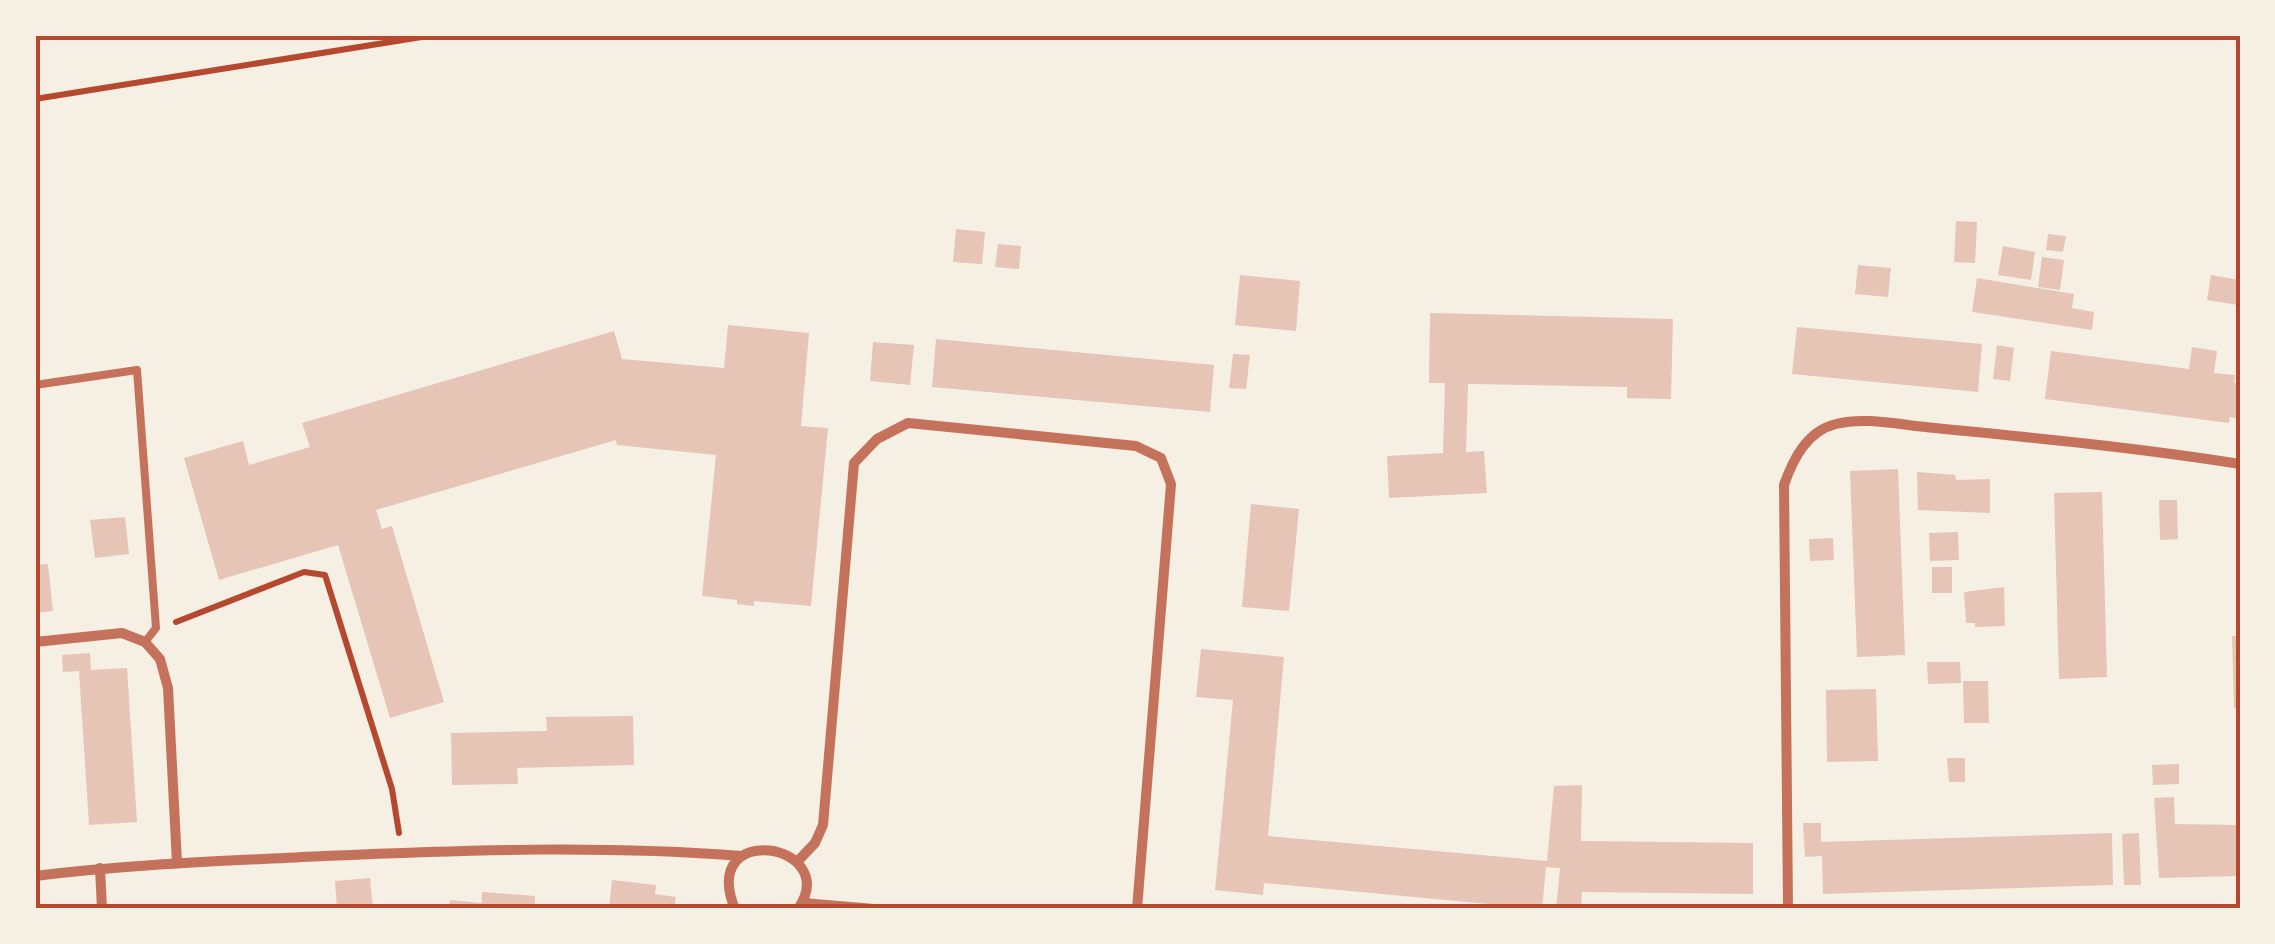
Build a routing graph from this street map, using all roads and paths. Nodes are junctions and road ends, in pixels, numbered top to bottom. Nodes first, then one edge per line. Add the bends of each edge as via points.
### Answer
1 (434, 35) edge
2 (35, 99) edge
3 (35, 385) edge
4 (2240, 464) edge
5 (197, 616) dead end
6 (35, 642) edge
7 (145, 642) junction
8 (402, 852) junction
9 (742, 856) junction
10 (798, 862) junction
11 (176, 863) junction
12 (100, 868) junction
13 (35, 876) edge
14 (800, 906) edge
15 (102, 909) edge
16 (735, 909) edge
17 (874, 909) edge
18 (1138, 909) edge
19 (1788, 909) edge

1 - 2 path
3 - 7 lane via 137,370 156,628
4 - 19 street via 1858,422 1833,424 1811,438 1784,484
5 - 8 path via 304,572 324,575 392,790
6 - 7 street via 122,633
7 - 11 street via 160,659 168,688
8 - 9 street via 666,850
8 - 11 street
9 - 10 street via 761,848 781,850
9 - 16 street via 730,872
10 - 14 street via 805,882
10 - 18 street via 823,825 854,463 877,439 908,423 1136,446 1161,458 1171,484
11 - 12 street
12 - 13 street
12 - 15 street
14 - 17 street

